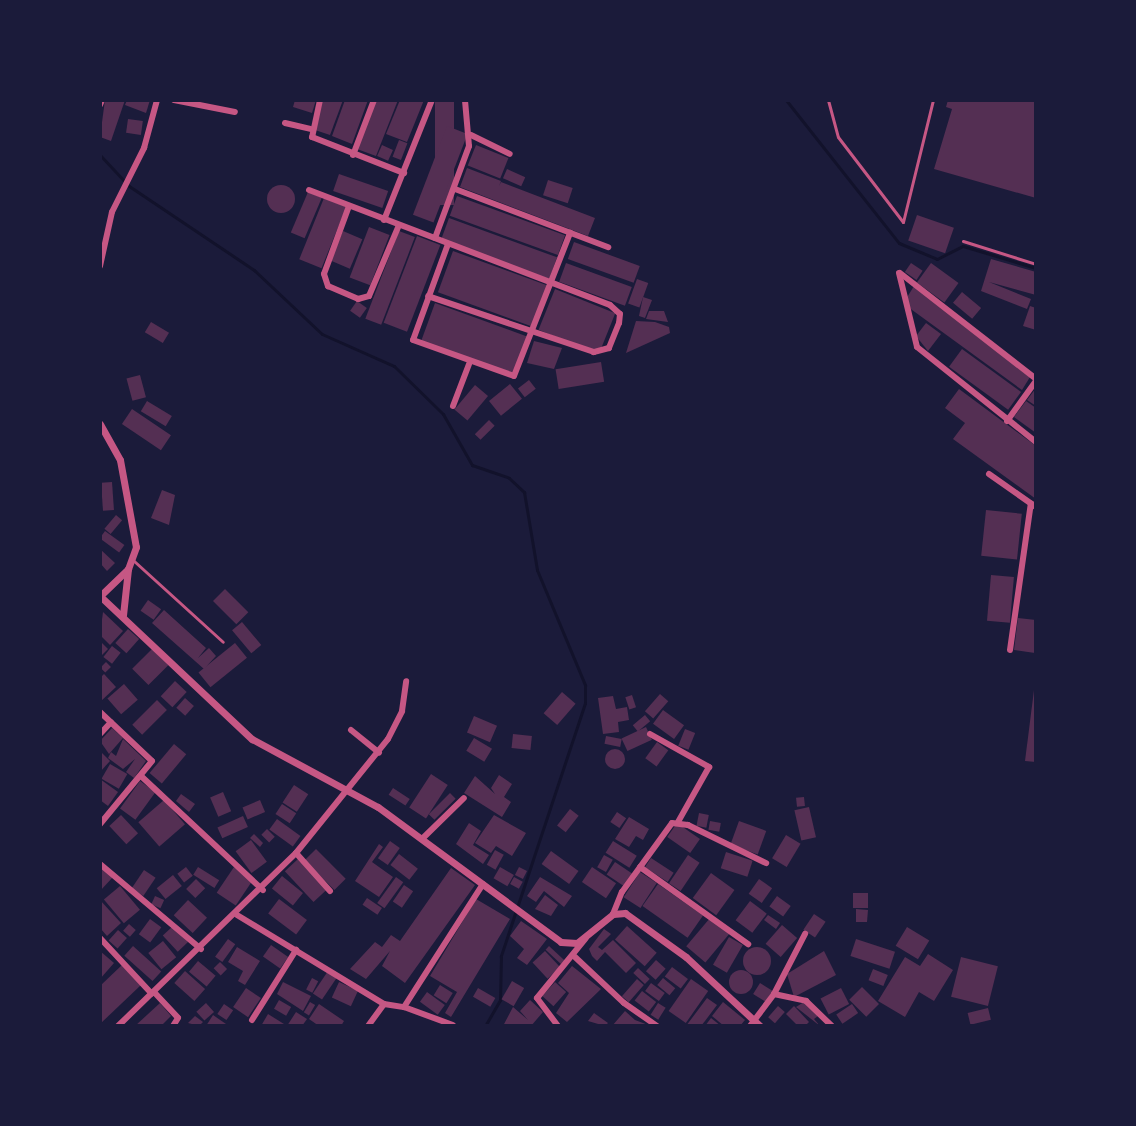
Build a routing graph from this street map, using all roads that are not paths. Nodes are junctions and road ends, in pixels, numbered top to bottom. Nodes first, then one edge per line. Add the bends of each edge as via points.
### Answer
1 (157, 100) edge
2 (174, 100) edge
3 (221, 100) edge
4 (320, 100) edge
5 (374, 100) edge
6 (432, 100) edge
7 (465, 100) edge
8 (828, 100) edge
9 (933, 100) edge
10 (219, 109) junction
11 (235, 112) dead end
12 (285, 123) dead end
13 (310, 129) junction
14 (471, 135) junction
15 (510, 154) dead end
16 (353, 155) junction
17 (404, 173) junction
18 (455, 189) junction
19 (309, 190) dead end
20 (349, 206) junction
21 (384, 220) junction
22 (399, 225) junction
23 (570, 233) junction
24 (435, 238) junction
25 (963, 241) dead end
26 (448, 244) junction
27 (608, 247) dead end
28 (1036, 264) edge
29 (100, 266) edge
30 (551, 283) junction
31 (428, 296) junction
32 (534, 334) junction
33 (469, 364) junction
34 (1036, 380) edge
35 (453, 406) dead end
36 (1007, 421) junction
37 (100, 424) edge
38 (1036, 442) edge
39 (989, 474) dead end
40 (1033, 505) edge
41 (133, 561) junction
42 (128, 569) junction
43 (100, 596) edge
44 (123, 615) junction
45 (223, 642) dead end
46 (1010, 650) dead end
47 (406, 681) dead end
48 (100, 712) edge
49 (111, 722) junction
50 (351, 730) dead end
51 (100, 734) edge
52 (650, 734) dead end
53 (379, 753) junction
54 (141, 776) junction
55 (346, 790) junction
56 (464, 798) dead end
57 (678, 822) junction
58 (100, 824) edge
59 (423, 838) junction
60 (296, 853) junction
61 (766, 863) dead end
62 (100, 864) edge
63 (640, 867) junction
64 (483, 884) junction
65 (263, 890) junction
66 (330, 891) dead end
67 (613, 914) junction
68 (237, 915) junction
69 (805, 934) dead end
70 (100, 938) edge
71 (586, 938) junction
72 (748, 944) dead end
73 (201, 949) junction
74 (296, 950) junction
75 (575, 957) junction
76 (153, 993) junction
77 (774, 994) junction
78 (384, 1004) junction
79 (404, 1007) junction
80 (252, 1020) dead end
81 (755, 1024) edge
82 (453, 1025) edge
83 (118, 1026) edge
84 (173, 1026) edge
85 (368, 1026) edge
86 (558, 1026) edge
87 (657, 1026) edge
88 (832, 1026) edge

1 - 29 street via 144,148 121,190
2 - 10 street
3 - 10 street
4 - 13 street
5 - 16 street
6 - 17 street
7 - 14 street
8 - 9 lane via 838,137 903,222
10 - 11 street
12 - 13 street
13 - 16 street via 314,138
14 - 15 street
14 - 18 street
16 - 17 street
17 - 21 street
18 - 23 street
18 - 24 street
19 - 20 street
20 - 21 street
20 - 22 street via 324,274 328,286 358,299 369,296
21 - 22 street
22 - 24 street
23 - 27 street
23 - 30 street
24 - 26 street
25 - 28 lane
26 - 30 street
26 - 31 street
30 - 32 street
30 - 32 street via 616,308 619,323 609,348 600,353
31 - 32 street
31 - 33 street via 413,340
32 - 33 street via 514,376
33 - 35 street
34 - 36 street
34 - 36 street via 899,273 917,347
36 - 38 street
37 - 41 street via 116,449 123,474 135,538
39 - 40 street
40 - 46 street
41 - 42 street
41 - 45 lane
42 - 43 street
42 - 44 street
43 - 44 street
44 - 55 street via 252,739
47 - 53 street via 402,711
48 - 49 street
49 - 51 street
49 - 54 street via 151,758
50 - 53 street
52 - 57 street via 709,767
53 - 55 street
54 - 58 street
54 - 65 street
55 - 59 street
55 - 60 street
56 - 59 street
57 - 61 street
57 - 63 street via 666,828
59 - 64 street
60 - 65 street
60 - 66 street
62 - 73 street
63 - 67 street
63 - 72 street
64 - 71 street via 561,942
64 - 79 street
65 - 68 street
67 - 71 street
67 - 81 street via 625,913 650,929
68 - 73 street
68 - 74 street
69 - 77 street
70 - 76 street
71 - 75 street
73 - 76 street
74 - 78 street
74 - 80 street
75 - 86 street via 537,998
75 - 87 street
76 - 83 street
76 - 84 street via 178,1017
77 - 81 street
77 - 88 street via 806,1001
78 - 79 street
78 - 85 street
79 - 82 street

